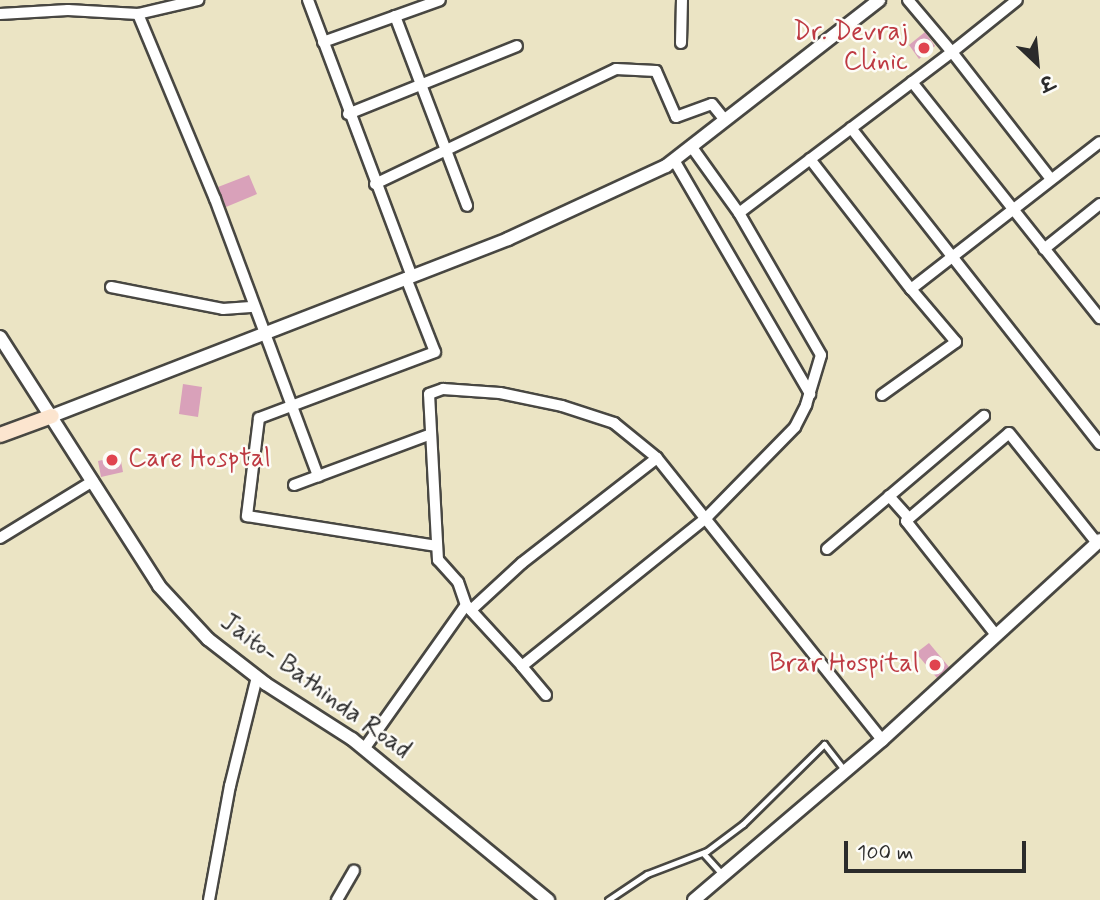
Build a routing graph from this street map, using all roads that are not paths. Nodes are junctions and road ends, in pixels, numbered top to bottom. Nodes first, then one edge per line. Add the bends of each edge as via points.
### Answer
1 (198, 0) edge
2 (308, 0) edge
3 (440, 0) edge
4 (682, 0) edge
5 (879, 0) edge
6 (908, 0) edge
7 (1017, 0) edge
8 (0, 14) edge
9 (138, 15) junction
10 (395, 16) junction
11 (323, 42) junction
12 (681, 43) dead end
13 (517, 46) dead end
14 (952, 52) junction
15 (912, 82) junction
16 (418, 86) junction
17 (348, 114) junction
18 (725, 120) junction
19 (851, 128) junction
20 (1100, 142) edge
21 (691, 146) junction
22 (447, 151) junction
23 (810, 159) junction
24 (674, 160) junction
25 (1051, 179) junction
26 (375, 184) junction
27 (1100, 204) edge
28 (467, 206) dead end
29 (1013, 209) junction
30 (739, 213) junction
31 (1044, 249) junction
32 (951, 258) junction
33 (409, 277) junction
34 (111, 287) dead end
35 (911, 289) junction
36 (254, 307) junction
37 (1098, 312) edge
38 (263, 333) junction
39 (0, 337) edge
40 (810, 394) junction
41 (882, 395) dead end
42 (293, 406) junction
43 (52, 416) junction
44 (984, 416) dead end
45 (431, 434) junction
46 (0, 435) edge
47 (1100, 444) edge
48 (657, 458) junction
49 (318, 475) junction
50 (93, 481) junction
51 (294, 485) dead end
52 (889, 496) junction
53 (909, 518) junction
54 (706, 519) junction
55 (0, 538) edge
56 (1099, 542) edge
57 (437, 547) junction
58 (827, 549) dead end
59 (468, 607) junction
60 (996, 635) junction
61 (522, 666) junction
62 (257, 677) junction
63 (547, 695) dead end
64 (882, 740) junction
65 (364, 749) junction
66 (845, 771) junction
67 (704, 853) junction
68 (354, 871) dead end
69 (723, 875) junction
70 (209, 900) edge
71 (337, 900) edge
72 (548, 900) edge
73 (608, 900) edge
74 (694, 900) edge

1 - 9 street
2 - 11 street
3 - 10 street
4 - 12 street
5 - 18 street
6 - 14 street
7 - 14 street
8 - 9 street via 68,10
9 - 36 street via 215,199
10 - 11 street
10 - 16 street
11 - 17 street
13 - 16 street
14 - 15 street
14 - 25 street
15 - 19 street
15 - 29 street
16 - 17 street
16 - 22 street
17 - 26 street
18 - 21 street
18 - 22 street via 712,104 676,117 656,71 615,69
19 - 23 street
19 - 32 street
20 - 25 street
21 - 24 street
21 - 30 street
22 - 26 street
22 - 28 street
23 - 30 street
23 - 35 street
24 - 33 street via 508,239
24 - 40 street
25 - 29 street
26 - 33 street
27 - 31 street
29 - 31 street
29 - 32 street
30 - 40 street via 821,355
31 - 37 street
32 - 35 street
32 - 47 street
33 - 38 street
33 - 42 street via 435,352
34 - 36 street via 223,309
35 - 41 street via 956,342
36 - 38 street
38 - 42 street
38 - 43 street
39 - 43 street, Jaito- Bathinda Road
40 - 54 street via 795,427
42 - 49 street
42 - 57 street via 258,418 247,516
43 - 46 main road
43 - 50 street, Jaito- Bathinda Road
44 - 52 street
45 - 48 street via 429,394 443,389 500,393 614,423
45 - 49 street
45 - 57 street
48 - 54 street
48 - 59 street
49 - 51 street
50 - 55 street
50 - 62 street, Jaito- Bathinda Road via 159,586 208,639
52 - 53 street
52 - 58 street
53 - 56 street via 1009,433
53 - 60 street via 906,522
54 - 61 street
54 - 64 street
56 - 60 street
57 - 59 street via 438,560 458,582
59 - 61 street
59 - 65 street
60 - 64 street
61 - 63 street
62 - 65 street, Jaito- Bathinda Road
62 - 70 street
64 - 66 street
65 - 72 street, Jaito- Bathinda Road
66 - 67 lane via 824,744 743,824
66 - 69 street
67 - 69 lane
67 - 73 lane via 647,874
68 - 71 street
69 - 74 street

